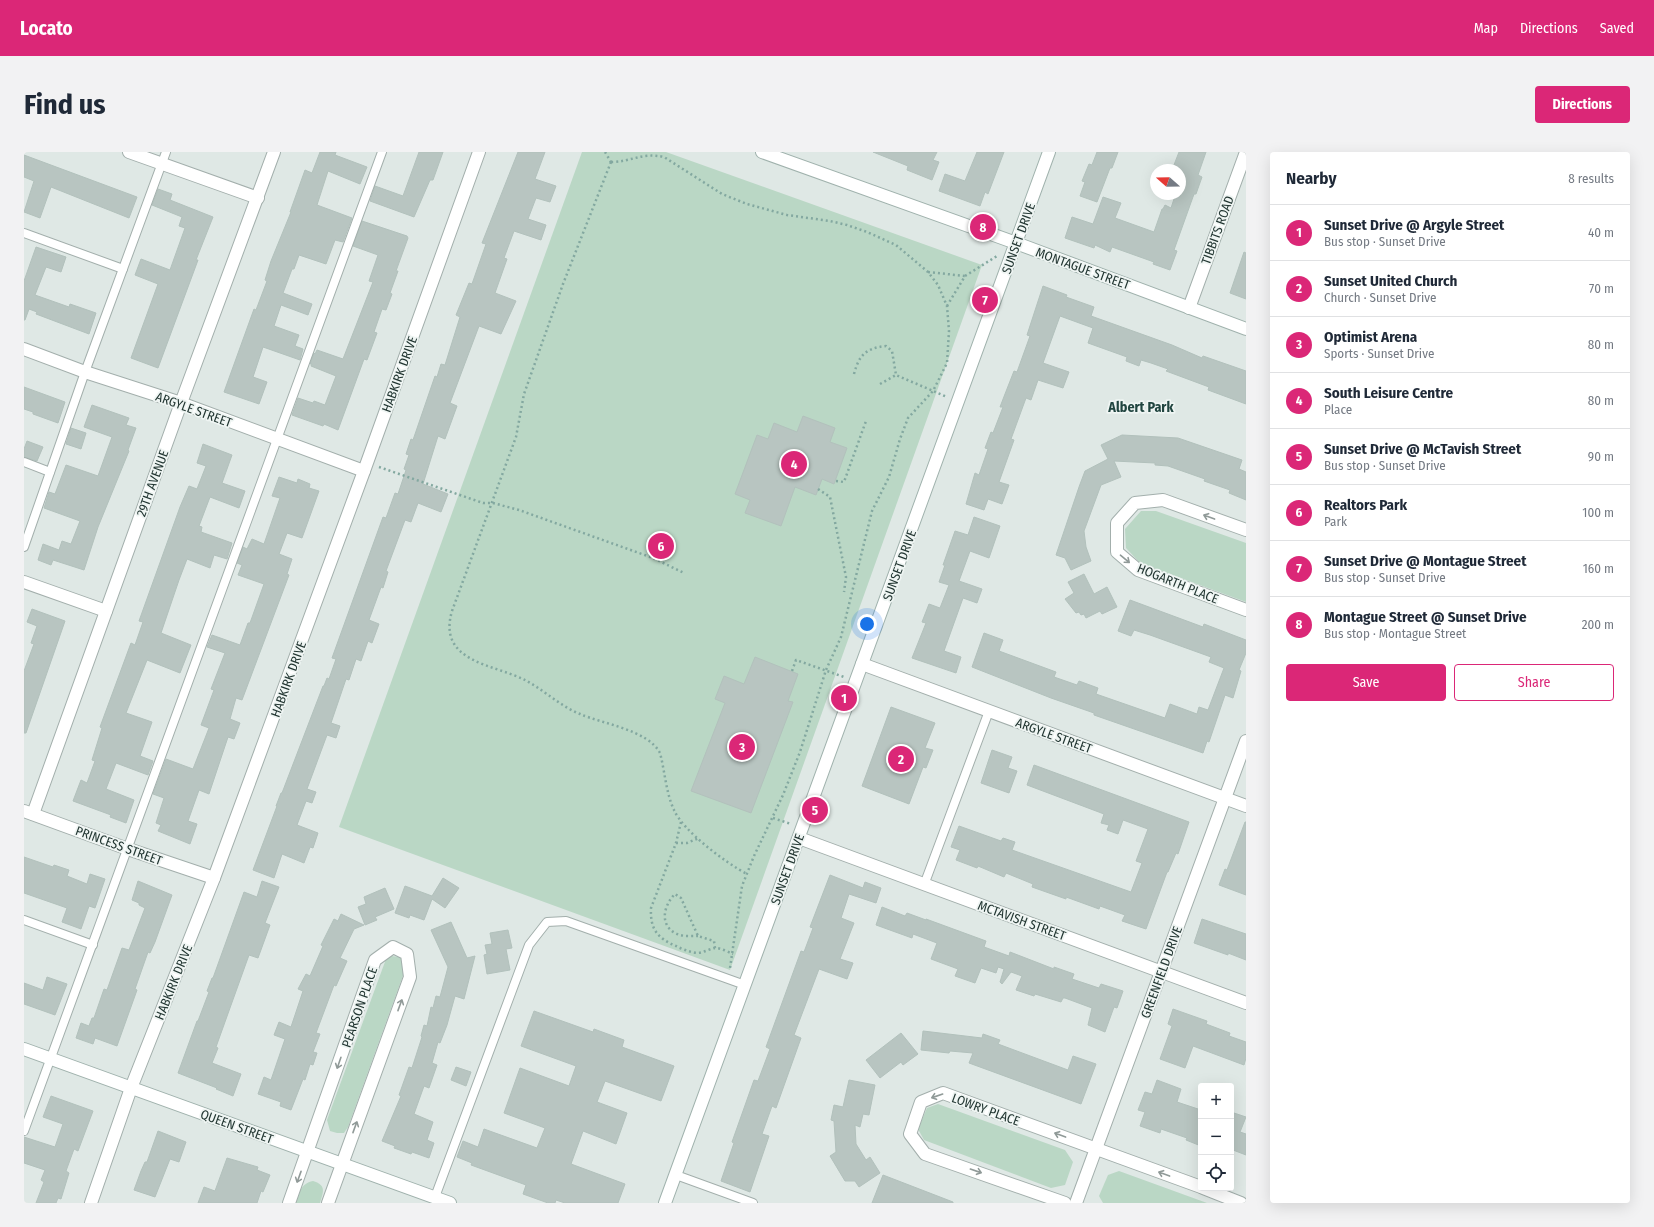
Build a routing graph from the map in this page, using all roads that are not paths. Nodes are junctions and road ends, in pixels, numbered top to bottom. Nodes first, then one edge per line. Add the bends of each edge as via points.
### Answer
1 (129, 152) edge
2 (274, 152) edge
3 (382, 152) edge
4 (479, 152) edge
5 (762, 152) edge
6 (1049, 152) edge
7 (1246, 152) edge
8 (164, 158) edge
9 (258, 198) junction
10 (24, 233) edge
11 (1016, 243) junction
12 (123, 270) junction
13 (1189, 308) junction
14 (1246, 329) edge
15 (24, 349) edge
16 (85, 372) junction
17 (181, 403) junction
18 (276, 439) junction
19 (24, 462) edge
20 (366, 467) junction
21 (50, 472) junction
22 (1246, 530) edge
23 (24, 547) edge
24 (24, 582) edge
25 (1246, 610) edge
26 (106, 611) junction
27 (862, 664) junction
28 (989, 711) junction
29 (1246, 741) edge
30 (1225, 798) junction
31 (1246, 806) edge
32 (28, 812) edge
33 (800, 833) junction
34 (128, 849) junction
35 (214, 878) junction
36 (924, 884) junction
37 (24, 920) edge
38 (93, 945) junction
39 (1161, 970) junction
40 (745, 986) junction
41 (1246, 1003) edge
42 (24, 1049) edge
43 (51, 1059) junction
44 (131, 1088) junction
45 (24, 1131) edge
46 (1096, 1148) junction
47 (308, 1151) junction
48 (342, 1164) junction
49 (676, 1175) junction
50 (1198, 1186) edge
51 (1210, 1191) edge
52 (435, 1197) junction
53 (91, 1203) edge
54 (289, 1203) edge
55 (328, 1203) edge
56 (450, 1203) edge
57 (665, 1203) edge
58 (753, 1203) edge
59 (1066, 1203) edge
60 (1076, 1203) edge
61 (1241, 1203) edge

1 - 8 street
2 - 9 street, 29TH AVENUE
3 - 18 lane
4 - 20 street, HABKIRK DRIVE
5 - 11 street, MONTAGUE STREET
6 - 11 street, SUNSET DRIVE
7 - 13 street, TIBBITS ROAD
8 - 9 street
8 - 12 lane
9 - 17 street, 29TH AVENUE
10 - 12 lane
11 - 13 street, MONTAGUE STREET
11 - 27 street, SUNSET DRIVE
12 - 16 lane
13 - 14 street, MONTAGUE STREET
15 - 16 street, ARGYLE STREET
16 - 17 street, ARGYLE STREET
16 - 21 lane
17 - 18 street, ARGYLE STREET
17 - 26 street, 29TH AVENUE
18 - 20 street, ARGYLE STREET
18 - 34 lane
19 - 21 lane
20 - 35 street, HABKIRK DRIVE
21 - 23 lane
22 -> 25 street, HOGARTH PLACE via 1163,500 1135,503 1117,522 1117,552 1138,570
24 - 26 street
26 - 32 street, 29TH AVENUE
27 - 28 street, ARGYLE STREET
27 - 33 street, SUNSET DRIVE
28 - 30 street, ARGYLE STREET
28 - 36 lane
29 - 30 street, GREENFIELD DRIVE
30 - 31 street, ARGYLE STREET
30 - 39 street, GREENFIELD DRIVE
32 - 34 street, PRINCESS STREET
33 - 36 street, MCTAVISH STREET
33 - 40 street, SUNSET DRIVE
34 - 35 street, PRINCESS STREET
34 - 38 lane
35 - 44 street, HABKIRK DRIVE
36 - 39 street, MCTAVISH STREET
37 - 38 lane
38 - 43 lane
39 - 41 street, MCTAVISH STREET
39 - 46 street, GREENFIELD DRIVE
40 - 49 street, SUNSET DRIVE
40 - 52 lane via 566,921 547,922 529,945
42 - 43 street, QUEEN STREET
43 - 44 street, QUEEN STREET
43 - 45 lane
44 - 47 street, QUEEN STREET
44 - 53 street, HABKIRK DRIVE
50 -> 46 street, LOWRY PLACE
46 -> 59 street, LOWRY PLACE via 943,1093 921,1102 910,1134 925,1154
46 - 60 street, GREENFIELD DRIVE
47 - 48 street, QUEEN STREET
48 -> 47 street, PEARSON PLACE via 410,977 407,954 393,947 375,960
47 -> 54 street, PEARSON PLACE
48 - 52 street, QUEEN STREET
48 - 55 street, PEARSON PLACE
49 - 57 street, SUNSET DRIVE
49 - 58 lane
51 - 61 street, LOWRY PLACE
52 - 56 street, QUEEN STREET

